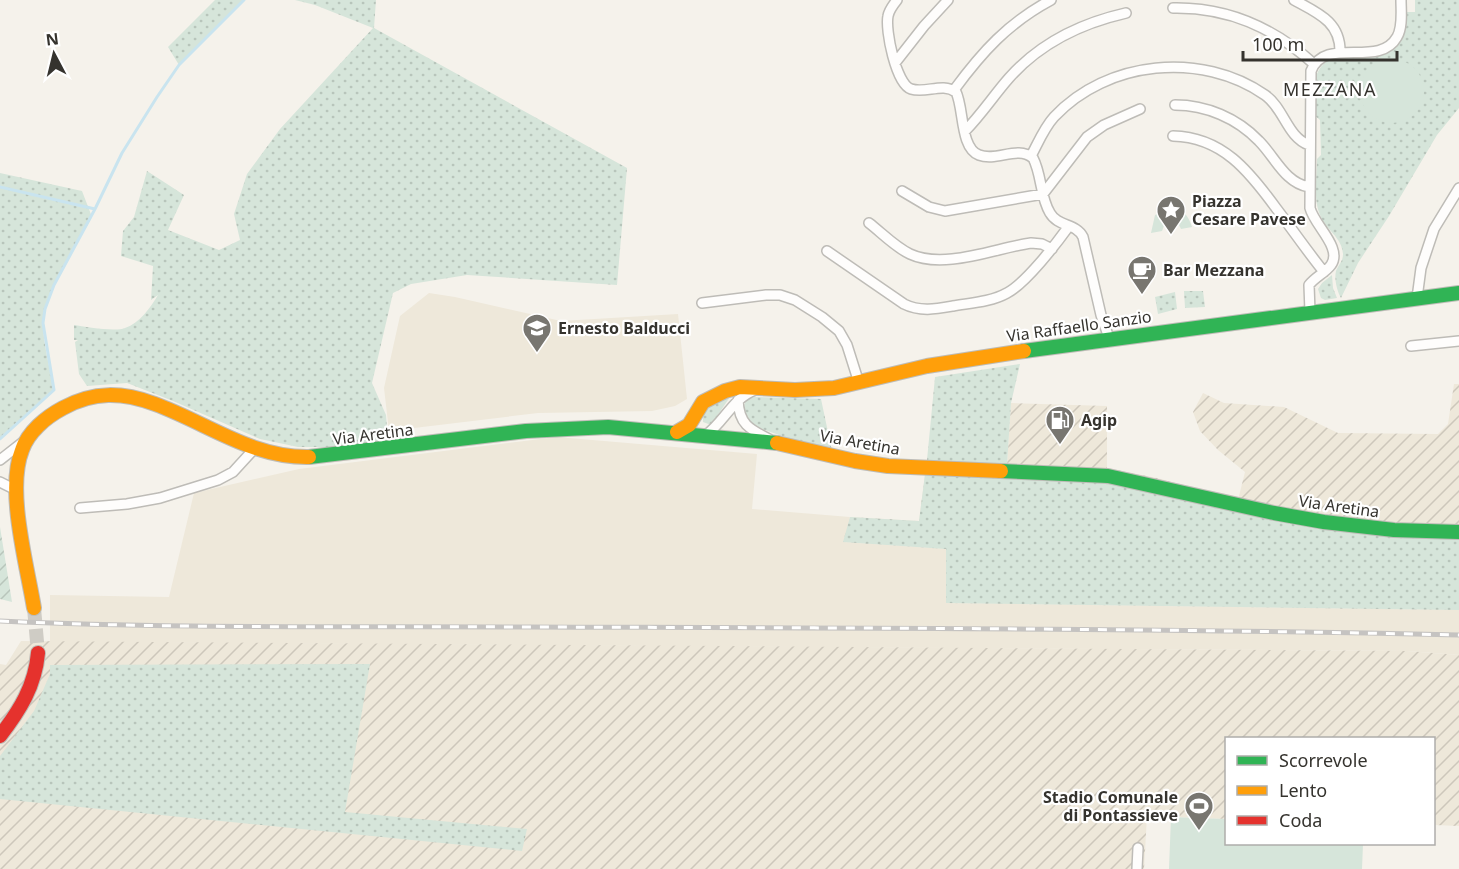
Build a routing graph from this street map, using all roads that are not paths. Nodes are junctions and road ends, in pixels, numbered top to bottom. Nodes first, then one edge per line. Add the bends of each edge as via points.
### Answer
1 (897, 0) edge
2 (948, 0) edge
3 (1051, 0) edge
4 (1294, 0) edge
5 (1399, 2) edge
6 (1173, 8) dead end
7 (1126, 13) dead end
8 (1340, 53) junction
9 (895, 63) junction
10 (1314, 64) junction
11 (954, 90) junction
12 (1175, 105) dead end
13 (1140, 109) dead end
14 (965, 132) junction
15 (1173, 136) dead end
16 (1309, 145) junction
17 (1031, 156) junction
18 (1309, 187) junction
19 (1459, 188) edge
20 (902, 191) dead end
21 (1043, 194) junction
22 (869, 223) dead end
23 (1069, 226) junction
24 (1052, 249) junction
25 (826, 251) dead end
26 (1324, 272) junction
27 (1459, 293) edge
28 (1417, 298) junction
29 (702, 303) dead end
30 (1310, 312) junction
31 (1109, 338) junction
32 (1459, 341) edge
33 (1411, 346) dead end
34 (859, 383) junction
35 (760, 388) junction
36 (738, 400) junction
37 (692, 422) junction
38 (677, 432) junction
39 (706, 435) junction
40 (29, 437) junction
41 (777, 442) junction
42 (254, 449) junction
43 (0, 462) edge
44 (16, 469) junction
45 (0, 482) edge
46 (16, 490) junction
47 (80, 507) dead end
48 (1459, 532) edge
49 (34, 608) tunnel mouth
50 (38, 653) tunnel mouth
51 (0, 736) edge
52 (1138, 848) dead end
53 (1137, 869) edge

1 - 9 street via 887,20
2 - 9 street
3 - 11 street via 996,39
4 - 8 street via 1334,27
5 - 8 street via 1399,31 1391,43 1380,49
6 - 10 street via 1209,10 1251,22 1280,37
7 - 14 street via 1083,26 1049,44 1010,77
8 - 10 street via 1327,55
9 - 11 street via 902,83 910,89
10 - 16 street via 1310,74
11 - 14 street
12 - 18 street via 1205,108 1232,120 1257,139 1294,183
13 - 21 street via 1087,137
14 - 17 street via 970,148 981,156 1018,152
15 - 26 street via 1210,143 1238,162
16 - 17 street via 1296,138 1273,102 1245,83 1203,69 1156,68 1116,78 1076,99 1053,119
16 - 18 street
17 - 21 street
18 - 26 street via 1312,216 1334,252 1332,263
19 - 28 street via 1434,229 1421,268
20 - 21 street via 945,212
21 - 23 street via 1052,216
22 - 24 street via 903,250 926,259 950,259 1034,243
23 - 24 street
23 - 31 street via 1083,237
24 - 25 street via 1007,293 925,310 903,304
26 - 30 street via 1309,285
27 - 28 street, Via Raffaello Sanzio
28 - 30 street, Via Raffaello Sanzio
29 - 34 street via 766,295 795,300 839,331
30 - 31 street, Via Raffaello Sanzio
31 - 34 street, Via Raffaello Sanzio via 944,363
32 - 33 street
34 - 35 street, Via Raffaello Sanzio via 816,390
35 - 36 street
35 - 37 street, Via Raffaello Sanzio via 740,387 708,398 698,407
36 - 39 street
36 - 41 street via 745,424
37 - 38 street
37 - 39 street via 696,431
38 - 39 street, Via Aretina
38 - 42 street, Via Aretina via 559,428 314,457
39 - 41 street, Via Aretina
40 - 42 street, Via Aretina via 67,405 95,396 117,395 148,401
40 - 43 street, Via Aretina
40 - 44 street, Via Aretina
41 - 48 street, Via Aretina via 878,465 1108,476 1324,522
42 - 47 street via 232,472 218,480 149,500
43 - 44 street, Via Aretina
44 - 46 street, Via Aretina
45 - 46 street
46 - 49 street, Via Aretina
50 - 51 street via 29,694
52 - 53 street

